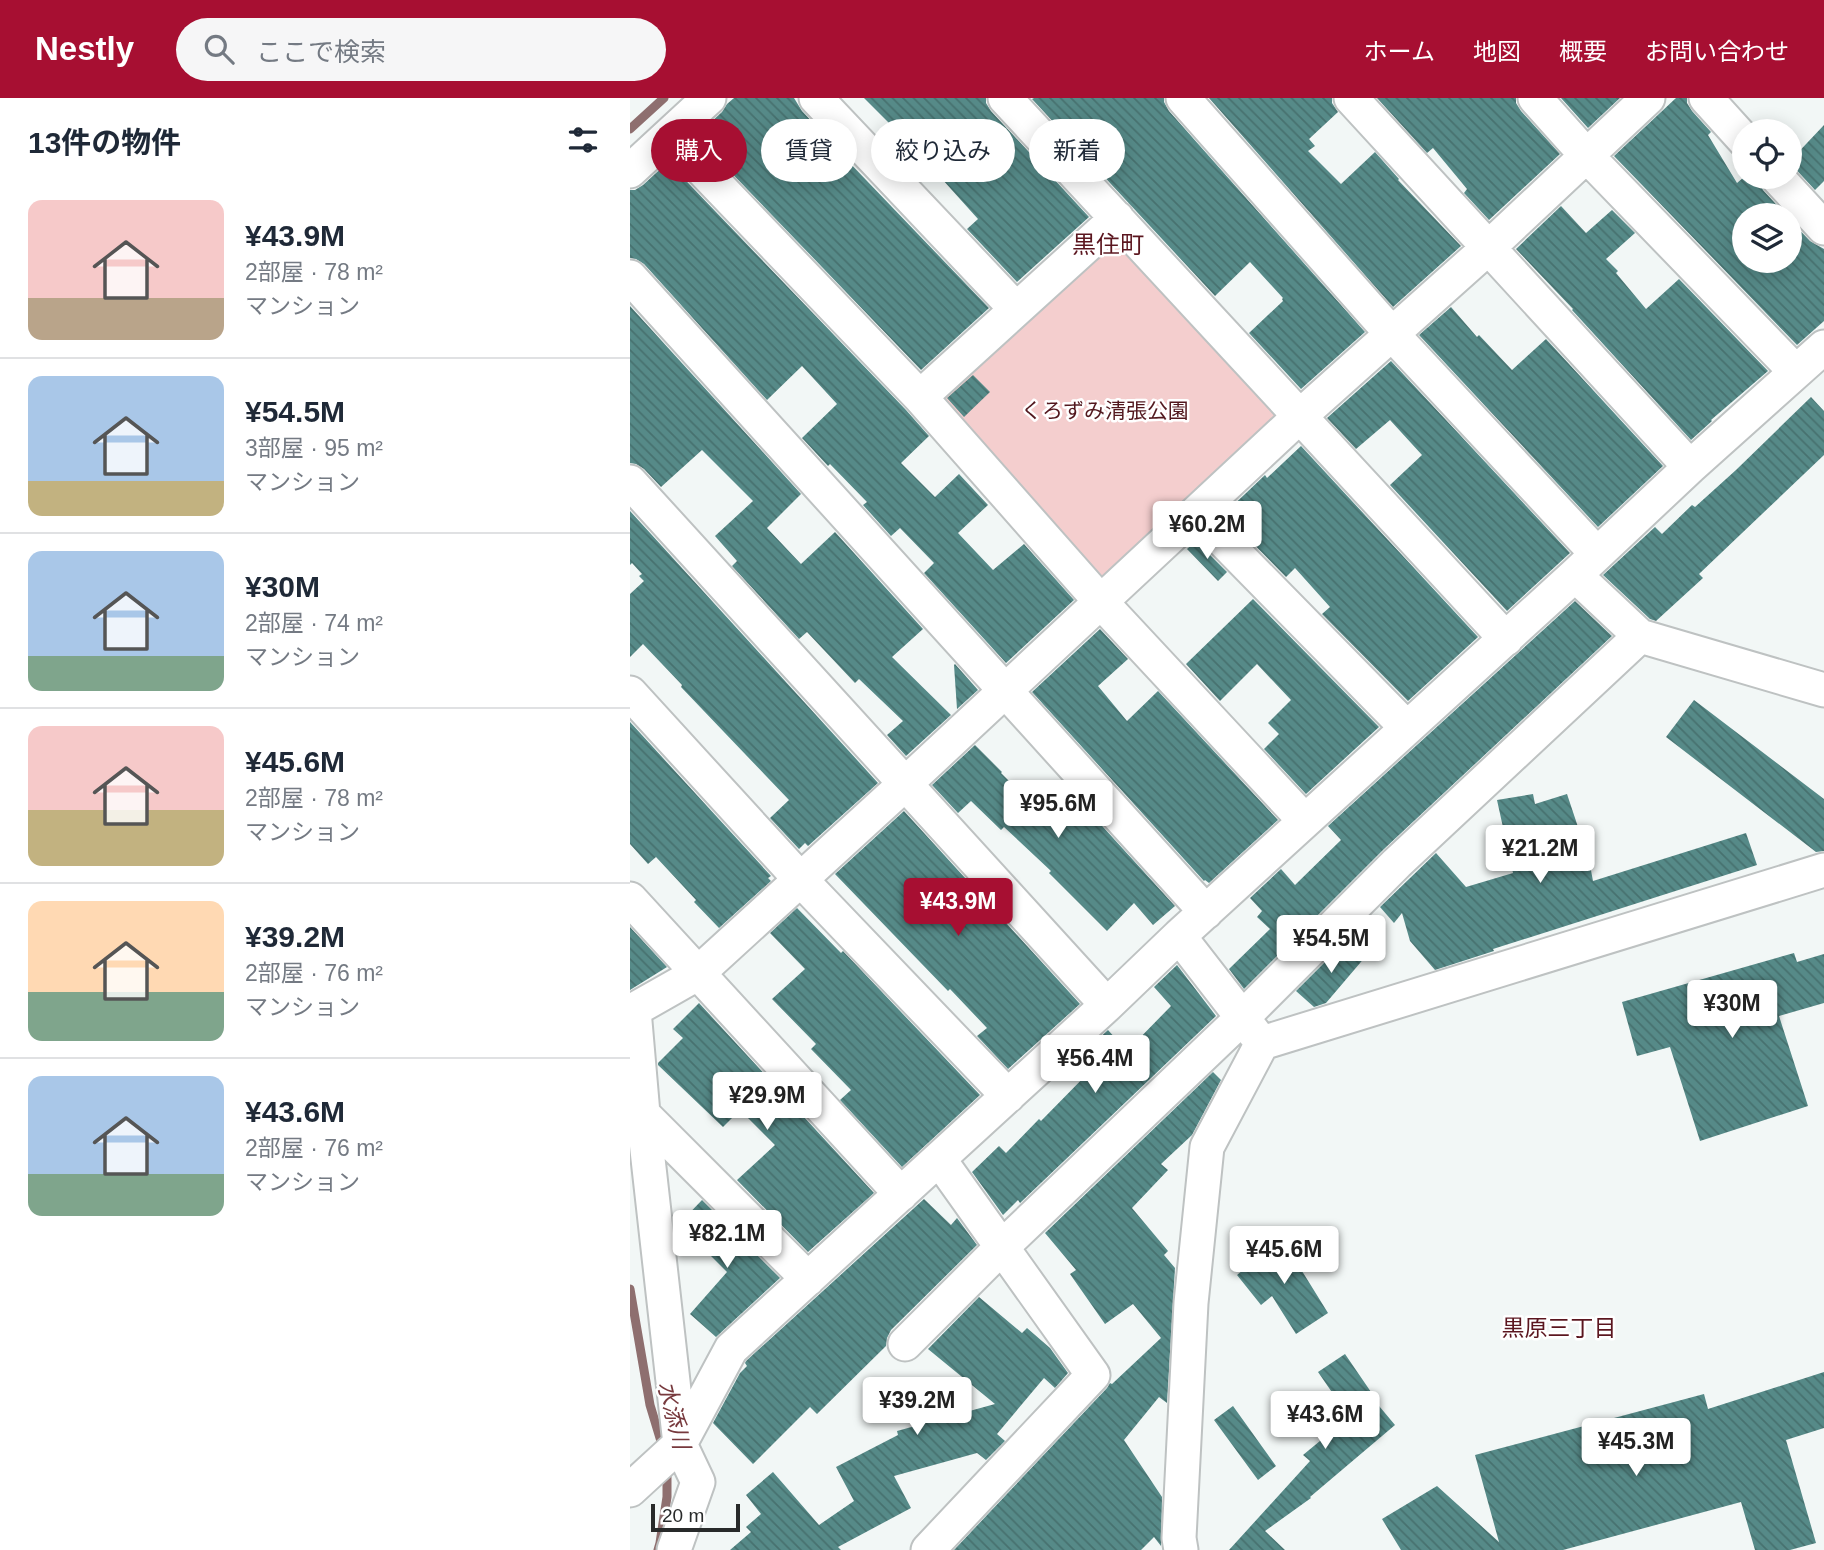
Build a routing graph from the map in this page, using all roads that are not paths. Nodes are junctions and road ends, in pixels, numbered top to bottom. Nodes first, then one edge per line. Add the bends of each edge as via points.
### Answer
1 (709, 98) edge
2 (816, 98) edge
3 (1005, 98) edge
4 (1183, 98) edge
5 (1352, 98) edge
6 (1535, 98) edge
7 (1648, 98) edge
8 (1706, 98) edge
9 (686, 119) edge
10 (1732, 127) edge
11 (651, 152) edge
12 (1586, 155) junction
13 (630, 171) edge
14 (714, 182) edge
15 (1788, 189) edge
16 (1116, 218) junction
17 (1824, 228) edge
18 (1488, 248) junction
19 (630, 277) edge
20 (1016, 309) junction
21 (1392, 334) junction
22 (1824, 347) edge
23 (1796, 372) junction
24 (920, 397) junction
25 (1300, 416) junction
26 (1690, 467) junction
27 (630, 482) edge
28 (1196, 513) junction
29 (1586, 564) junction
30 (1101, 601) junction
31 (1640, 636) junction
32 (1506, 639) junction
33 (1824, 690) edge
34 (1005, 691) junction
35 (630, 692) edge
36 (1407, 728) junction
37 (905, 784) junction
38 (1305, 821) junction
39 (1824, 870) edge
40 (801, 880) junction
41 (630, 899) edge
42 (1206, 912) junction
43 (1179, 936) junction
44 (697, 974) junction
45 (1107, 1005) junction
46 (632, 1011) edge
47 (1252, 1031) junction
48 (1008, 1096) junction
49 (643, 1114) junction
50 (939, 1159) junction
51 (901, 1195) junction
52 (1002, 1247) junction
53 (808, 1279) junction
54 (905, 1344) dead end
55 (680, 1444) junction
56 (630, 1490) edge
57 (674, 1550) edge
58 (928, 1550) edge
59 (1181, 1550) edge

1 - 9 street
2 - 20 street
3 - 16 street
4 - 21 street
5 - 18 street
6 - 12 street
7 - 12 street
8 - 10 street
11 - 13 street
12 - 18 street
12 - 23 street
14 - 24 street
15 - 17 street
16 - 20 street
16 - 25 street
18 - 21 street
18 - 26 street
19 - 34 street
20 - 24 street
21 - 25 street
21 - 29 street
22 - 23 street
23 - 26 street
24 - 30 street
25 - 28 street
25 - 32 street
26 - 29 street
27 - 37 street
28 - 30 street
28 - 36 street
29 - 31 street
29 - 32 street
30 - 34 street
30 - 38 street
31 - 33 street
31 - 47 street via 1397,863
32 - 36 street
34 - 37 street
34 - 42 street
35 - 40 street
36 - 38 street
37 - 40 street
37 - 45 street
38 - 42 street
39 - 47 street
40 - 44 street
40 - 48 street
41 - 44 street
42 - 43 street
43 - 45 street
43 - 47 street
44 - 46 street
44 - 51 street
45 - 48 street
46 - 49 street
47 - 52 street
47 - 59 street via 1207,1147 1191,1303
48 - 50 street
49 - 53 street
49 - 55 street
50 - 51 street
50 - 52 street
51 - 53 street
52 - 54 street
52 - 58 street via 1093,1375
53 - 55 street via 731,1349
55 - 56 street
55 - 57 street via 698,1482

